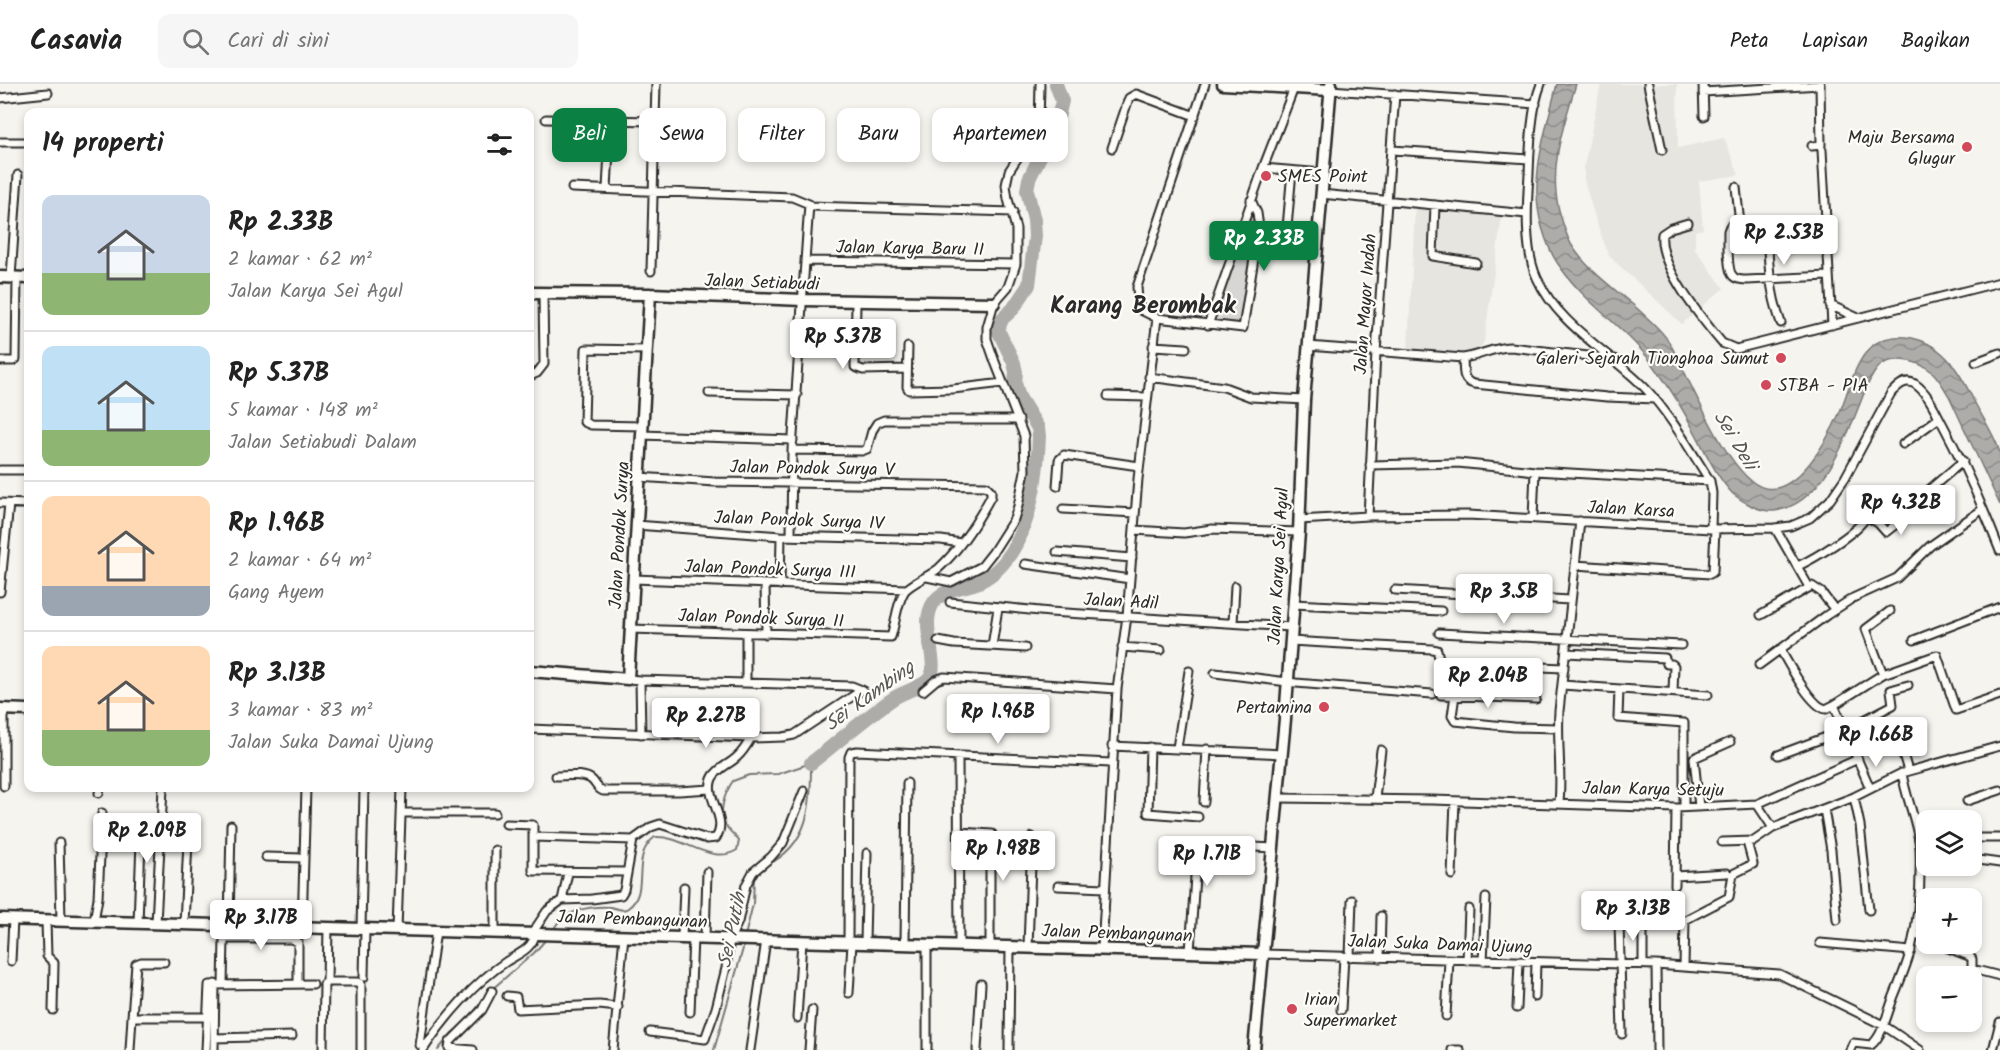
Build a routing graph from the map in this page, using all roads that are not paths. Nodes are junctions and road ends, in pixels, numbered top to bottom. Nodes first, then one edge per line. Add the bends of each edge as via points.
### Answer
1 (657, 84) edge
2 (1040, 84) edge
3 (1205, 84) edge
4 (1223, 84) edge
5 (1541, 84) edge
6 (1648, 84) edge
7 (1820, 84) edge
8 (1331, 87) edge
9 (1294, 88) junction
10 (1703, 88) edge
11 (48, 93) dead end
12 (1395, 94) junction
13 (0, 98) edge
14 (1536, 104) junction
15 (655, 108) edge
16 (1195, 116) junction
17 (1704, 116) dead end
18 (546, 119) dead end
19 (639, 121) edge
20 (0, 142) edge
21 (24, 142) edge
22 (1812, 146) dead end
23 (1112, 148) dead end
24 (1392, 150) junction
25 (1662, 150) dead end
26 (1822, 150) dead end
27 (1529, 159) junction
28 (608, 162) edge
29 (654, 162) edge
30 (1263, 168) junction
31 (1292, 171) junction
32 (1323, 173) junction
33 (18, 175) dead end
34 (1736, 187) dead end
35 (572, 188) dead end
36 (607, 189) junction
37 (654, 191) junction
38 (1321, 194) junction
39 (1251, 200) junction
40 (1387, 201) junction
41 (1436, 205) junction
42 (809, 206) junction
43 (1013, 212) junction
44 (1527, 214) junction
45 (1826, 221) junction
46 (1688, 223) dead end
47 (1767, 223) junction
48 (1740, 224) junction
49 (1285, 250) dead end
50 (805, 261) junction
51 (1476, 262) dead end
52 (1016, 264) junction
53 (651, 271) dead end
54 (1828, 276) junction
55 (14, 277) edge
56 (1769, 279) junction
57 (2000, 282) edge
58 (534, 293) edge
59 (543, 294) junction
60 (650, 294) junction
61 (803, 300) junction
62 (856, 302) junction
63 (994, 303) junction
64 (1830, 305) junction
65 (1157, 318) junction
66 (1858, 318) junction
67 (1781, 323) dead end
68 (1832, 325) junction
69 (1208, 326) junction
70 (1153, 346) junction
71 (1308, 346) junction
72 (908, 347) dead end
73 (1186, 348) dead end
74 (646, 350) junction
75 (1376, 352) junction
76 (2000, 353) edge
77 (1463, 358) junction
78 (1615, 359) junction
79 (0, 361) edge
80 (1976, 362) dead end
81 (907, 369) junction
82 (534, 374) edge
83 (1149, 378) junction
84 (1003, 383) junction
85 (709, 393) dead end
86 (796, 395) junction
87 (1108, 396) dead end
88 (1147, 397) junction
89 (1655, 399) junction
90 (1304, 400) junction
91 (1939, 418) junction
92 (1019, 420) junction
93 (641, 430) junction
94 (793, 440) junction
95 (1903, 444) dead end
96 (792, 450) junction
97 (1963, 461) junction
98 (1370, 465) junction
99 (1139, 466) junction
100 (0, 470) edge
101 (24, 470) edge
102 (1535, 471) junction
103 (638, 477) junction
104 (1710, 482) junction
105 (792, 483) junction
106 (1057, 486) dead end
107 (0, 503) edge
108 (9, 504) junction
109 (24, 504) edge
110 (1908, 506) junction
111 (1063, 508) dead end
112 (1983, 509) junction
113 (1135, 513) junction
114 (1368, 516) junction
115 (1866, 516) junction
116 (1533, 518) junction
117 (1299, 520) junction
118 (1580, 521) junction
119 (636, 525) junction
120 (1775, 528) junction
121 (1713, 529) junction
122 (1134, 530) junction
123 (1299, 532) junction
124 (781, 536) junction
125 (790, 536) junction
126 (961, 543) junction
127 (2000, 551) edge
128 (1057, 552) dead end
129 (1132, 558) junction
130 (1025, 564) dead end
131 (1575, 565) junction
132 (1798, 566) junction
133 (927, 577) junction
134 (633, 579) junction
135 (1130, 579) junction
136 (765, 584) junction
137 (780, 585) junction
138 (1235, 586) dead end
139 (1809, 587) junction
140 (906, 589) junction
141 (1395, 590) dead end
142 (0, 592) edge
143 (1570, 600) junction
144 (950, 602) dead end
145 (1293, 604) junction
146 (2000, 607) edge
147 (998, 608) junction
148 (1835, 610) junction
149 (1441, 611) dead end
150 (1890, 611) dead end
151 (1761, 615) dead end
152 (1127, 616) junction
153 (1233, 623) junction
154 (1291, 627) junction
155 (630, 629) junction
156 (746, 633) junction
157 (1439, 633) dead end
158 (766, 634) junction
159 (1568, 639) junction
160 (1914, 640) dead end
161 (938, 641) dead end
162 (1290, 641) junction
163 (1681, 645) dead end
164 (992, 646) junction
165 (1122, 647) junction
166 (1025, 648) dead end
167 (1780, 649) junction
168 (1161, 650) dead end
169 (1566, 653) junction
170 (1759, 665) dead end
171 (1564, 668) junction
172 (534, 671) edge
173 (1189, 671) dead end
174 (1215, 673) dead end
175 (1883, 674) junction
176 (628, 679) junction
177 (640, 680) junction
178 (1287, 681) junction
179 (746, 682) junction
180 (1562, 685) junction
181 (1908, 685) dead end
182 (1117, 689) junction
183 (1619, 689) junction
184 (923, 691) dead end
185 (1673, 692) junction
186 (1432, 694) dead end
187 (1441, 695) dead end
188 (1455, 695) junction
189 (1708, 695) dead end
190 (2000, 695) edge
191 (1536, 699) dead end
192 (1834, 705) junction
193 (2, 709) edge
194 (24, 710) edge
195 (1558, 728) junction
196 (534, 729) edge
197 (1905, 729) dead end
198 (1845, 730) junction
199 (641, 734) junction
200 (752, 738) junction
201 (1730, 742) dead end
202 (1112, 746) junction
203 (2000, 746) edge
204 (1150, 747) junction
205 (1177, 748) junction
206 (1207, 749) junction
207 (1381, 750) dead end
208 (1282, 754) junction
209 (1778, 755) dead end
210 (958, 756) junction
211 (1858, 759) junction
212 (1111, 763) junction
213 (1905, 772) junction
214 (556, 776) dead end
215 (908, 783) dead end
216 (4, 786) dead end
217 (1870, 788) junction
218 (710, 789) junction
219 (804, 790) dead end
220 (2000, 790) edge
221 (163, 792) edge
222 (306, 792) edge
223 (364, 792) edge
224 (402, 792) edge
225 (1854, 797) junction
226 (1278, 798) junction
227 (1375, 798) junction
228 (1455, 801) junction
229 (1967, 801) dead end
230 (1204, 802) dead end
231 (1560, 803) junction
232 (1757, 804) junction
233 (1699, 807) junction
234 (1680, 808) junction
235 (1824, 809) junction
236 (102, 813) dead end
237 (401, 813) junction
238 (495, 813) dead end
239 (1198, 817) dead end
240 (189, 821) dead end
241 (506, 824) dead end
242 (1916, 824) edge
243 (231, 825) dead end
244 (1773, 828) junction
245 (959, 832) junction
246 (992, 834) dead end
247 (534, 837) junction
248 (1032, 837) dead end
249 (1982, 838) edge
250 (2000, 838) edge
251 (633, 840) junction
252 (141, 841) dead end
253 (1722, 842) dead end
254 (1747, 842) junction
255 (59, 843) dead end
256 (1212, 845) dead end
257 (1197, 846) dead end
258 (1275, 848) junction
259 (495, 849) dead end
260 (867, 853) dead end
261 (266, 857) dead end
262 (303, 858) junction
263 (1982, 861) edge
264 (975, 863) dead end
265 (2000, 863) edge
266 (627, 872) junction
267 (706, 872) dead end
268 (568, 873) junction
269 (1727, 873) dead end
270 (1452, 875) dead end
271 (1676, 876) junction
272 (1921, 876) edge
273 (1675, 885) dead end
274 (1058, 886) dead end
275 (684, 887) dead end
276 (1105, 888) junction
277 (1486, 898) dead end
278 (562, 900) junction
279 (1352, 900) dead end
280 (1643, 906) dead end
281 (1469, 909) dead end
282 (1869, 910) dead end
283 (1381, 916) dead end
284 (0, 919) edge
285 (13, 919) junction
286 (61, 920) junction
287 (1837, 920) dead end
288 (46, 921) junction
289 (94, 921) junction
290 (1619, 922) dead end
291 (138, 923) junction
292 (156, 923) junction
293 (184, 924) junction
294 (229, 926) junction
295 (302, 927) junction
296 (328, 927) junction
297 (363, 929) junction
298 (398, 930) junction
299 (436, 931) junction
300 (495, 932) junction
301 (537, 933) junction
302 (1914, 934) joint
303 (624, 936) junction
304 (693, 937) junction
305 (732, 939) junction
306 (764, 940) junction
307 (802, 941) junction
308 (850, 942) junction
309 (865, 943) junction
310 (1820, 943) dead end
311 (905, 944) junction
312 (927, 944) junction
313 (959, 945) junction
314 (990, 946) junction
315 (1010, 947) junction
316 (1028, 947) junction
317 (1102, 949) junction
318 (1911, 951) junction
319 (1190, 952) junction
320 (1262, 954) junction
321 (1964, 954) edge
322 (1347, 957) junction
323 (1380, 958) junction
324 (1449, 960) junction
325 (11, 961) dead end
326 (1467, 961) junction
327 (1483, 961) junction
328 (164, 962) dead end
329 (1518, 962) junction
330 (1536, 962) junction
331 (1621, 964) junction
332 (1643, 964) junction
333 (1656, 965) junction
334 (1684, 967) junction
335 (2000, 976) edge
336 (364, 977) dead end
337 (327, 981) junction
338 (223, 984) junction
339 (298, 984) junction
340 (313, 984) dead end
341 (981, 984) dead end
342 (492, 991) dead end
343 (849, 993) dead end
344 (507, 996) dead end
345 (1535, 997) dead end
346 (618, 1007) junction
347 (1517, 1008) dead end
348 (53, 1010) dead end
349 (812, 1010) dead end
350 (1341, 1010) dead end
351 (690, 1012) dead end
352 (1446, 1016) dead end
353 (132, 1017) junction
354 (210, 1017) junction
355 (797, 1018) dead end
356 (2000, 1022) edge
357 (1883, 1025) junction
358 (650, 1032) dead end
359 (1622, 1034) dead end
360 (292, 1036) dead end
361 (214, 1038) junction
362 (422, 1047) edge
363 (449, 1049) edge
364 (130, 1050) edge
365 (206, 1050) edge
366 (214, 1050) edge
367 (324, 1050) edge
368 (361, 1050) edge
369 (473, 1050) edge
370 (613, 1050) edge
371 (750, 1050) edge
372 (809, 1050) edge
373 (927, 1050) edge
374 (977, 1050) edge
375 (1009, 1050) edge
376 (1254, 1050) edge
377 (1452, 1050) edge
378 (1460, 1050) edge
379 (1657, 1050) edge
380 (1850, 1050) edge
381 (1920, 1050) edge
382 (1993, 1050) edge

1 - 15 street
2 - 43 street via 1039,125 1009,171 1006,185
3 - 16 street
4 - 9 street
5 - 14 street
6 - 25 street
7 - 10 street
7 - 22 street via 1821,145
8 - 9 street
8 - 12 street
8 - 32 street, Jalan Karya Sei Agul
9 - 30 street
10 - 17 street
11 - 13 street
12 - 14 street
12 - 24 street, Jalan Mayor Indah
14 - 27 street
16 - 23 street via 1133,94
16 - 65 street via 1137,287 1141,310
18 - 19 street
20 - 21 street
24 - 27 street
24 - 40 street, Jalan Mayor Indah
26 - 45 street
27 - 44 street
28 - 36 street
29 - 37 street
30 - 31 street
30 - 39 street
31 - 32 street
31 - 49 street
32 - 38 street, Jalan Karya Sei Agul
33 - 55 street
34 - 48 street
35 - 36 street
36 - 37 street
37 - 42 street via 792,197
37 - 53 street
38 - 40 street
38 - 71 street, Jalan Karya Sei Agul
39 - 69 street
39 - 69 street via 1258,227 1243,328
40 - 41 street
40 - 75 street, Jalan Mayor Indah
41 - 44 street
41 - 51 street via 1433,256
42 - 43 street
42 - 50 street
43 - 52 street
44 - 78 street via 1536,277 1548,297 1571,323
45 - 47 street
45 - 54 street
46 - 68 street via 1662,234 1664,250 1684,295 1722,344 1736,348
47 - 48 street
47 - 56 street
48 - 56 street via 1730,226 1728,231 1731,273 1741,280
50 - 52 street, Jalan Karya Baru II
50 - 61 street
52 - 63 street via 1008,287
54 - 56 street
54 - 64 street
55 - 79 street via 16,359
56 - 67 street
57 - 66 street
58 - 59 street, Jalan Setiabudi
59 - 60 street, Jalan Setiabudi
59 - 82 street via 544,364
60 - 61 street, Jalan Setiabudi
60 - 74 street, Jalan Pondok Surya
61 - 62 street, Jalan Setiabudi
61 - 86 street
62 - 63 street, Jalan Setiabudi
62 - 81 street via 855,367
63 - 84 street via 986,335
64 - 66 street
64 - 68 street
65 - 69 street
65 - 70 street
66 - 68 street
70 - 73 street
70 - 83 street
71 - 75 street
71 - 90 street, Jalan Karya Sei Agul
72 - 81 street
74 - 93 street, Jalan Pondok Surya
74 - 93 street via 586,349 584,422
75 - 77 street
75 - 98 street, Jalan Mayor Indah
76 - 80 street
77 - 78 street via 1511,347
77 - 89 street via 1468,383
78 - 89 street
81 - 84 street via 907,387 913,392
83 - 88 street
83 - 90 street via 1224,387 1251,397
84 - 92 street
85 - 86 street
86 - 94 street
87 - 88 street
88 - 99 street
89 - 104 street
90 - 117 street, Jalan Karya Sei Agul
91 - 95 street
91 - 97 street
91 - 120 street, Jalan Karsa via 1915,384 1902,383 1892,393 1830,500 1810,518
92 - 96 street via 884,420 877,423 867,449 862,451
92 - 133 street via 1024,436 1025,471 1014,519 982,566 951,582
93 - 94 street
93 - 103 street, Jalan Pondok Surya
94 - 96 street
96 - 105 street
97 - 110 street
97 - 112 street
98 - 102 street, Jalan Karsa via 1458,463
98 - 114 street, Jalan Mayor Indah
99 - 106 street via 1064,455 1059,460
99 - 113 street
100 - 101 street
102 - 104 street, Jalan Karsa
102 - 116 street
103 - 105 street, Jalan Pondok Surya V
103 - 119 street, Jalan Pondok Surya
104 - 121 street
105 - 125 street
105 - 126 street, Jalan Pondok Surya V via 986,486 991,496
107 - 108 street
108 - 109 street
108 - 142 street
110 - 115 street via 1885,495 1875,501
110 - 115 street via 1909,513 1886,532
111 - 113 street
112 - 127 street
112 - 148 street via 1930,546 1890,582
113 - 122 street
114 - 116 street, Jalan Karsa
114 - 117 street, Jalan Karsa
115 - 132 street via 1846,535
116 - 118 street, Jalan Karsa
117 - 123 street, Jalan Karya Sei Agul
118 - 121 street, Jalan Karsa
118 - 131 street
119 - 124 street, Jalan Pondok Surya IV
119 - 134 street, Jalan Pondok Surya
120 - 121 street, Jalan Karsa
120 - 132 street
121 - 131 street via 1710,574
122 - 123 street
122 - 129 street
123 - 145 street, Jalan Karya Sei Agul
124 - 125 street, Jalan Pondok Surya IV
124 - 137 street
125 - 126 street, Jalan Pondok Surya IV
126 - 133 street
128 - 129 street
129 - 135 street
130 - 135 street
131 - 143 street
132 - 139 street
133 - 140 street
134 - 136 street, Jalan Pondok Surya III
134 - 155 street, Jalan Pondok Surya
135 - 152 street
136 - 137 street, Jalan Pondok Surya III
136 - 158 street
137 - 140 street, Jalan Pondok Surya III
138 - 153 street
139 - 148 street via 1816,588
139 - 151 street
140 - 158 street, Jalan Pondok Surya II via 891,637
141 - 143 street
143 - 159 street
144 - 147 street, Jalan Adil
145 - 149 street
145 - 154 street, Jalan Karya Sei Agul
146 - 160 street
147 - 152 street, Jalan Adil
147 - 164 street
148 - 167 street
150 - 175 street via 1866,629
152 - 153 street, Jalan Adil
152 - 165 street
153 - 154 street, Jalan Adil
154 - 162 street, Jalan Karya Sei Agul
155 - 156 street, Jalan Pondok Surya II
155 - 176 street, Jalan Pondok Surya
156 - 158 street, Jalan Pondok Surya II
156 - 179 street
157 - 159 street
159 - 163 street
159 - 169 street
161 - 164 street
162 - 171 street via 1432,649 1438,651 1443,663
162 - 178 street, Jalan Karya Sei Agul
164 - 166 street
165 - 168 street
165 - 182 street
167 - 170 street
167 - 192 street via 1820,707
169 - 171 street
169 - 185 street via 1665,658 1667,664 1674,666
171 - 180 street
172 - 176 street
173 - 205 street
174 - 178 street
175 - 190 street via 1938,655 1956,710
175 - 192 street
176 - 177 street
177 - 179 street
177 - 199 street
178 - 186 street
178 - 208 street, Jalan Karya Sei Agul
179 - 200 street via 852,686 862,690 794,735
180 - 183 street
180 - 195 street
181 - 198 street via 1891,690 1893,705
182 - 184 street via 944,677
182 - 202 street
183 - 185 street
183 - 234 street via 1618,718 1684,723
185 - 189 street
187 - 188 street
188 - 191 street
188 - 195 street via 1452,719 1460,722
192 - 198 street
193 - 194 street
193 - 216 street
195 - 231 street
196 - 199 street
197 - 213 street via 1908,739 1900,744
198 - 209 street
198 - 211 street
199 - 200 street
200 - 218 street via 736,759 714,774
201 - 233 street via 1694,758
202 - 204 street
202 - 212 street
203 - 213 street
204 - 205 street
204 - 239 street via 1148,813
205 - 206 street
206 - 208 street
206 - 230 street
207 - 227 street
208 - 226 street, Jalan Karya Sei Agul
210 - 212 street
210 - 245 street
210 - 308 street via 851,752
211 - 217 street
211 - 232 street
212 - 276 street
213 - 217 street
213 - 242 street
214 - 218 street via 587,777 603,791
215 - 311 street
217 - 225 street
218 - 251 street via 720,825 716,838 660,824
219 - 305 street via 783,843 750,876
220 - 229 street
221 - 292 street
222 - 262 street
223 - 297 street
224 - 237 street
225 - 235 street
225 - 282 street
226 - 227 street, Jalan Karya Setuju
226 - 258 street, Jalan Karya Sei Agul
227 - 228 street, Jalan Karya Setuju
228 - 231 street, Jalan Karya Setuju
228 - 270 street
231 - 234 street, Jalan Karya Setuju
232 - 233 street, Jalan Karya Setuju
232 - 244 street
233 - 234 street, Jalan Karya Setuju
234 - 271 street
235 - 244 street
235 - 287 street
236 - 289 street
237 - 238 street
237 - 298 street
240 - 293 street
241 - 247 street via 533,824
243 - 294 street
244 - 254 street
245 - 246 street
245 - 313 street
247 - 251 street
247 - 268 street via 533,871
248 - 316 street
249 - 250 street
251 - 266 street
252 - 291 street
253 - 254 street
254 - 334 street via 1753,864 1733,874 1729,897 1685,920
255 - 286 street
256 - 258 street
257 - 319 street
258 - 320 street, Jalan Karya Sei Agul
259 - 300 street
260 - 309 street
261 - 262 street
262 - 295 street
263 - 265 street
264 - 314 street via 990,865
266 - 268 street
266 - 278 street via 619,896
267 - 304 street
268 - 278 street
269 - 271 street
271 - 273 street
272 - 302 street
274 - 276 street
275 - 304 street
276 - 317 street
277 - 327 street
278 - 301 street via 547,911
279 - 322 street
280 - 332 street
281 - 326 street
283 - 323 street
284 - 285 street, Jalan Pembangunan
285 - 288 street, Jalan Pembangunan
285 - 325 street
286 - 288 street, Jalan Pembangunan
286 - 289 street, Jalan Pembangunan
288 - 348 street via 47,956 54,963
289 - 291 street, Jalan Pembangunan
290 - 331 street
291 - 292 street, Jalan Pembangunan
292 - 293 street, Jalan Pembangunan
293 - 294 street, Jalan Pembangunan
294 - 295 street, Jalan Pembangunan
295 - 296 street, Jalan Pembangunan
296 - 297 street, Jalan Pembangunan
296 - 337 street
297 - 298 street, Jalan Pembangunan
297 - 336 street
298 - 299 street, Jalan Pembangunan
299 - 300 street, Jalan Pembangunan
299 - 362 street
300 - 301 street, Jalan Pembangunan
301 - 303 street, Jalan Pembangunan
301 - 362 street via 530,947 474,988
302 - 318 street
303 - 304 street, Jalan Pembangunan
303 - 346 street
304 - 305 street, Jalan Pembangunan
304 - 351 street
305 - 306 street, Jalan Pembangunan
305 - 358 street via 705,1039
306 - 307 street, Jalan Pembangunan
306 - 371 street
307 - 308 street, Jalan Pembangunan
307 - 355 street
308 - 309 street, Jalan Pembangunan
308 - 343 street
309 - 311 street, Jalan Pembangunan
310 - 318 street
311 - 312 street, Jalan Pembangunan
312 - 313 street, Jalan Pembangunan
312 - 373 street
313 - 314 street, Jalan Pembangunan
314 - 315 street, Jalan Pembangunan
315 - 316 street, Jalan Pembangunan
315 - 375 street
316 - 317 street, Jalan Pembangunan
317 - 319 street, Jalan Pembangunan
318 - 357 street
319 - 320 street, Jalan Pembangunan
320 - 322 street, Jalan Suka Damai Ujung
320 - 376 street, Jalan Karya Sei Agul
321 - 335 street via 1972,959 1972,969
322 - 323 street, Jalan Suka Damai Ujung
322 - 350 street
323 - 324 street, Jalan Suka Damai Ujung
324 - 326 street, Jalan Suka Damai Ujung
324 - 352 street
326 - 327 street, Jalan Suka Damai Ujung
327 - 329 street, Jalan Suka Damai Ujung
328 - 353 street via 136,965
329 - 330 street, Jalan Suka Damai Ujung
329 - 347 street
330 - 331 street, Jalan Suka Damai Ujung
330 - 345 street
331 - 332 street, Jalan Suka Damai Ujung
331 - 359 street
332 - 333 street, Jalan Suka Damai Ujung
333 - 334 street, Jalan Suka Damai Ujung
333 - 379 street
334 - 357 street, Jalan Suka Damai Ujung via 1779,974
337 - 367 street
337 - 368 street via 361,984
338 - 339 street
338 - 339 street via 224,939 298,942
338 - 354 street via 215,984
339 - 340 street
341 - 374 street
342 - 363 street via 482,1010 450,1042
344 - 346 street via 516,997 518,1009
346 - 370 street
349 - 372 street
353 - 354 street
353 - 364 street
354 - 361 street
354 - 365 street
356 - 382 street
357 - 380 street via 1873,1045 1853,1043
357 - 381 street, Jalan Suka Damai Ujung
360 - 361 street
361 - 366 street
363 - 369 street
377 - 378 street

